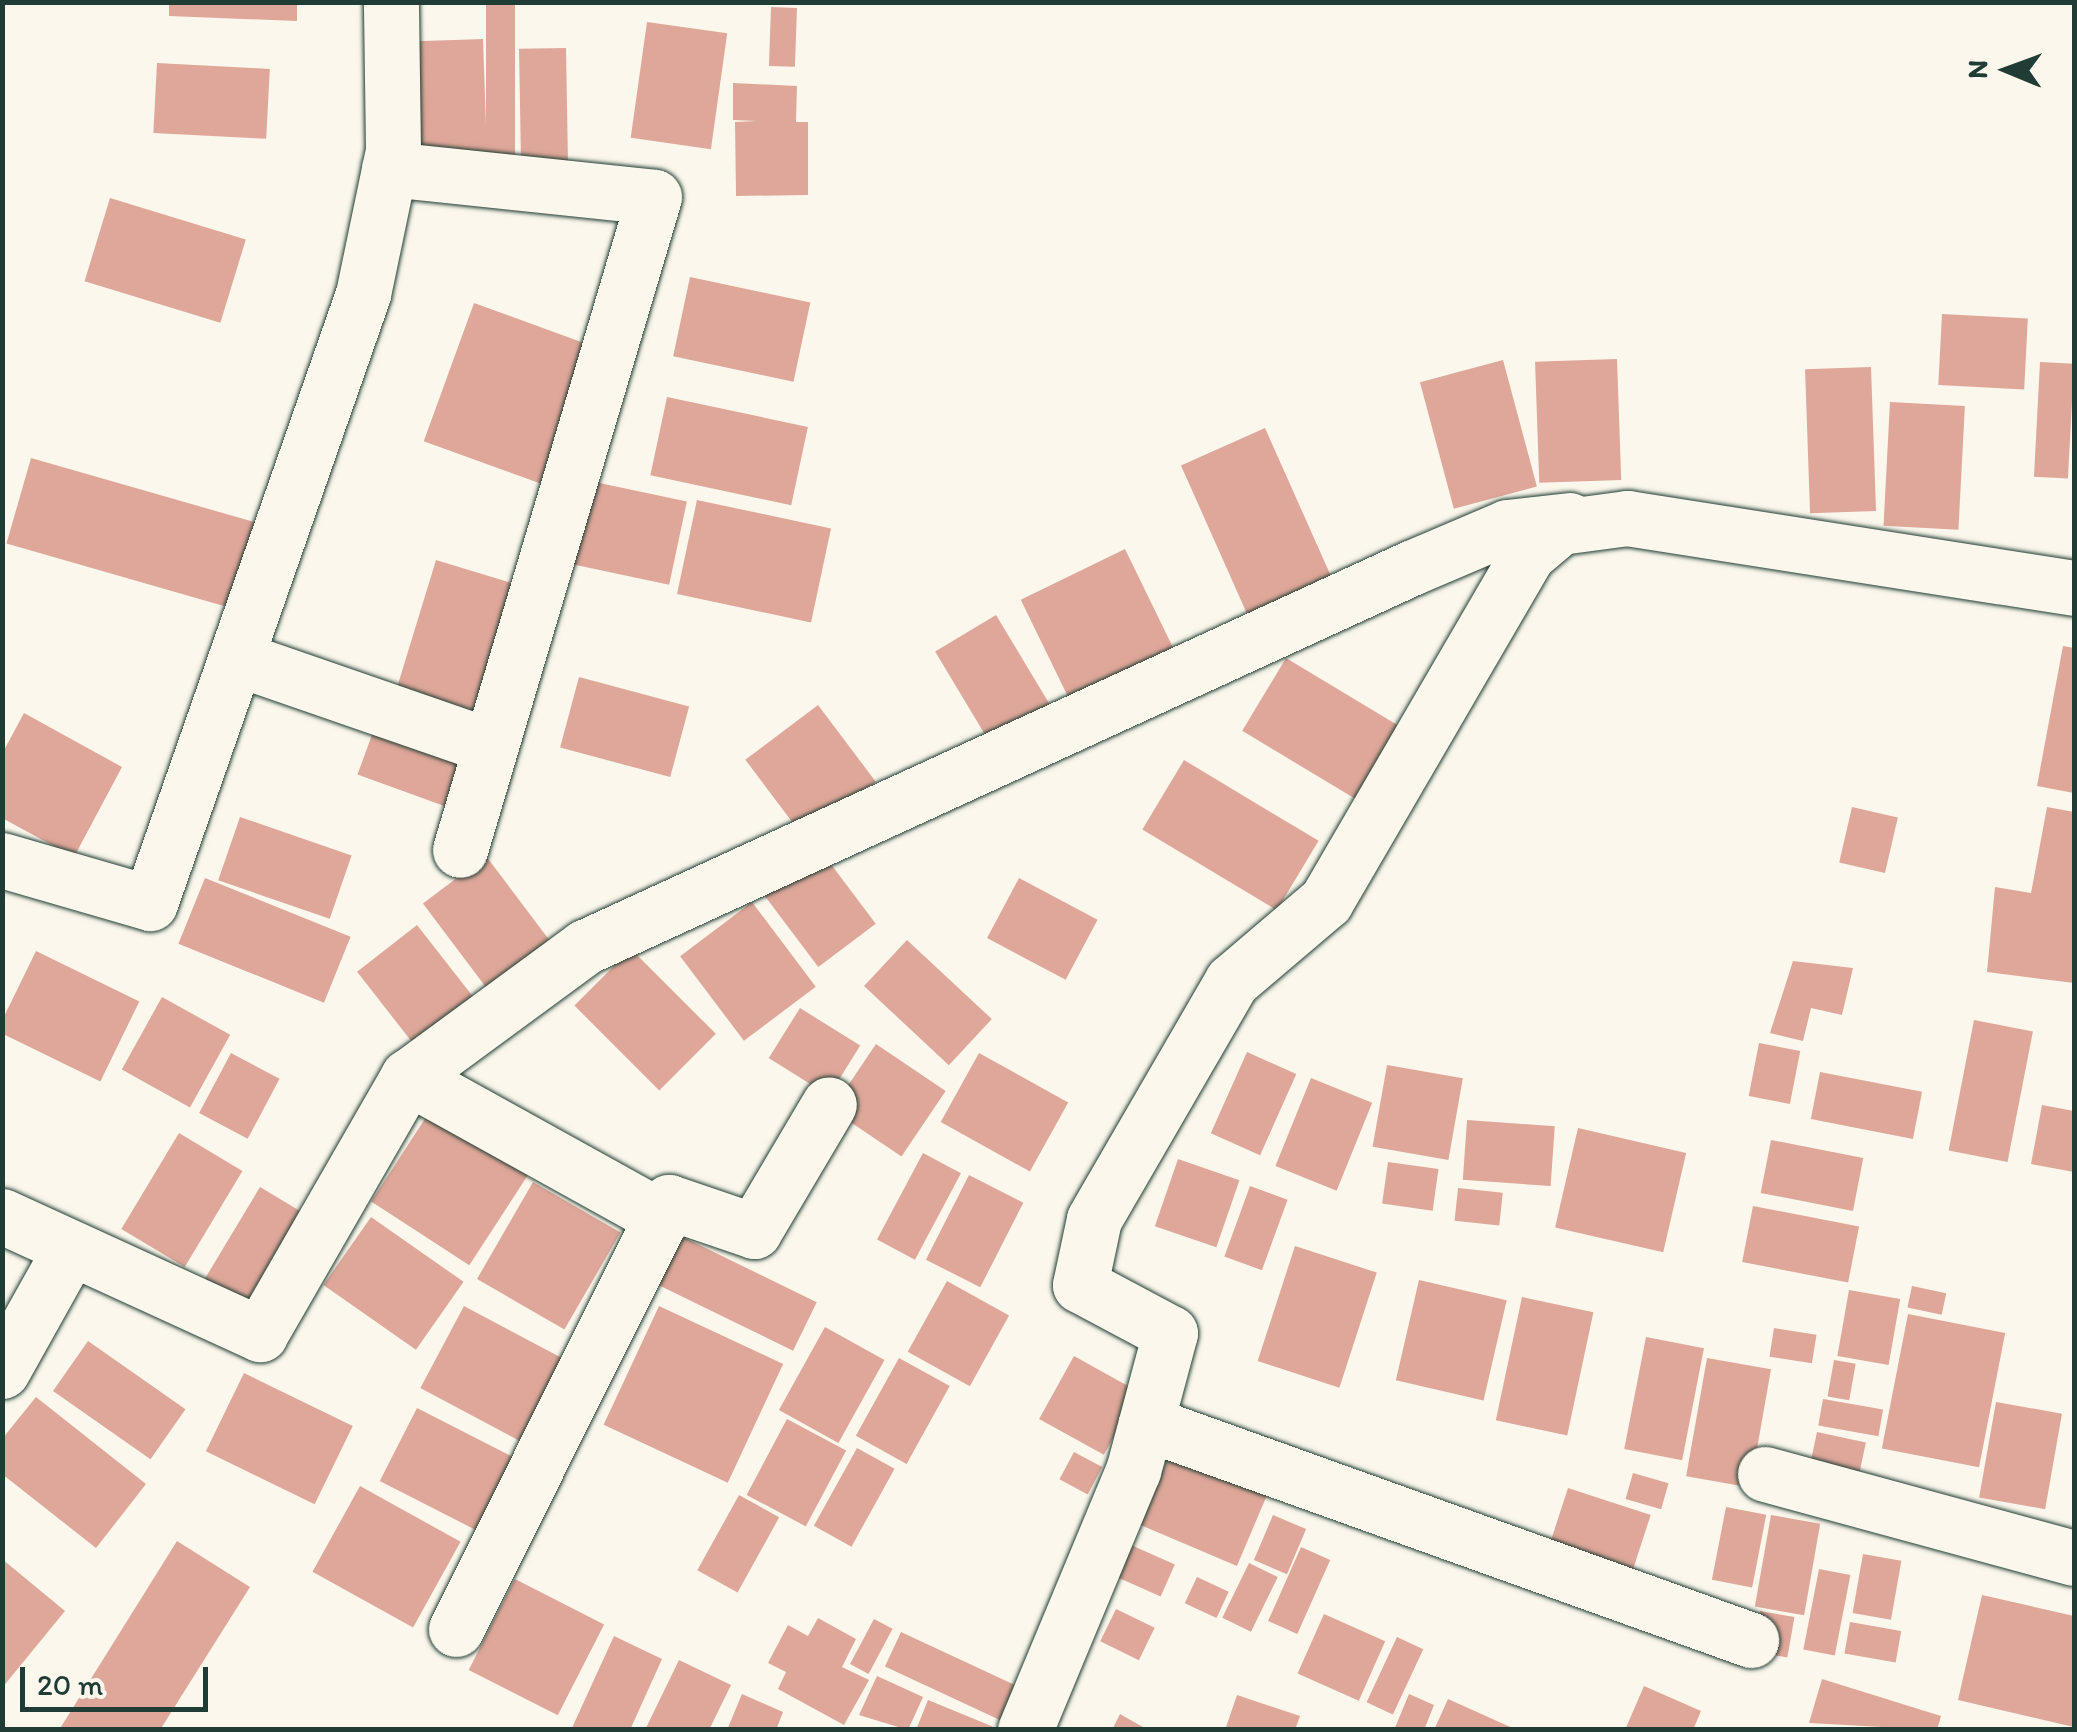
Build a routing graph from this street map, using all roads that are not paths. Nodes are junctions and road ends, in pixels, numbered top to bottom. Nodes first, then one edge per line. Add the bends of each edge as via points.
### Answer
1 (390, 2) edge
2 (389, 168) junction
3 (1592, 518) junction
4 (2074, 588) edge
5 (236, 658) junction
6 (490, 746) junction
7 (460, 850) dead end
8 (2, 860) edge
9 (408, 1077) junction
10 (829, 1104) dead end
11 (2, 1216) edge
12 (662, 1218) junction
13 (68, 1251) junction
14 (2, 1371) edge
15 (1146, 1424) junction
16 (1766, 1474) dead end
17 (2074, 1558) edge
18 (456, 1629) dead end
19 (1751, 1640) dead end
20 (1025, 1730) edge

1 - 2 street
2 - 5 street via 363,294
2 - 6 street via 654,197
3 - 4 street
3 - 9 street via 1507,526 740,871 585,947
3 - 15 street via 1560,528 1528,555 1326,901 1232,981 1094,1220 1080,1285 1170,1333
5 - 6 street
5 - 8 street via 150,902
6 - 7 street
9 - 12 street
9 - 13 street via 260,1334
10 - 12 street via 754,1231 670,1202
11 - 13 street
12 - 18 street
13 - 14 street
15 - 19 street
15 - 20 street
16 - 17 street

